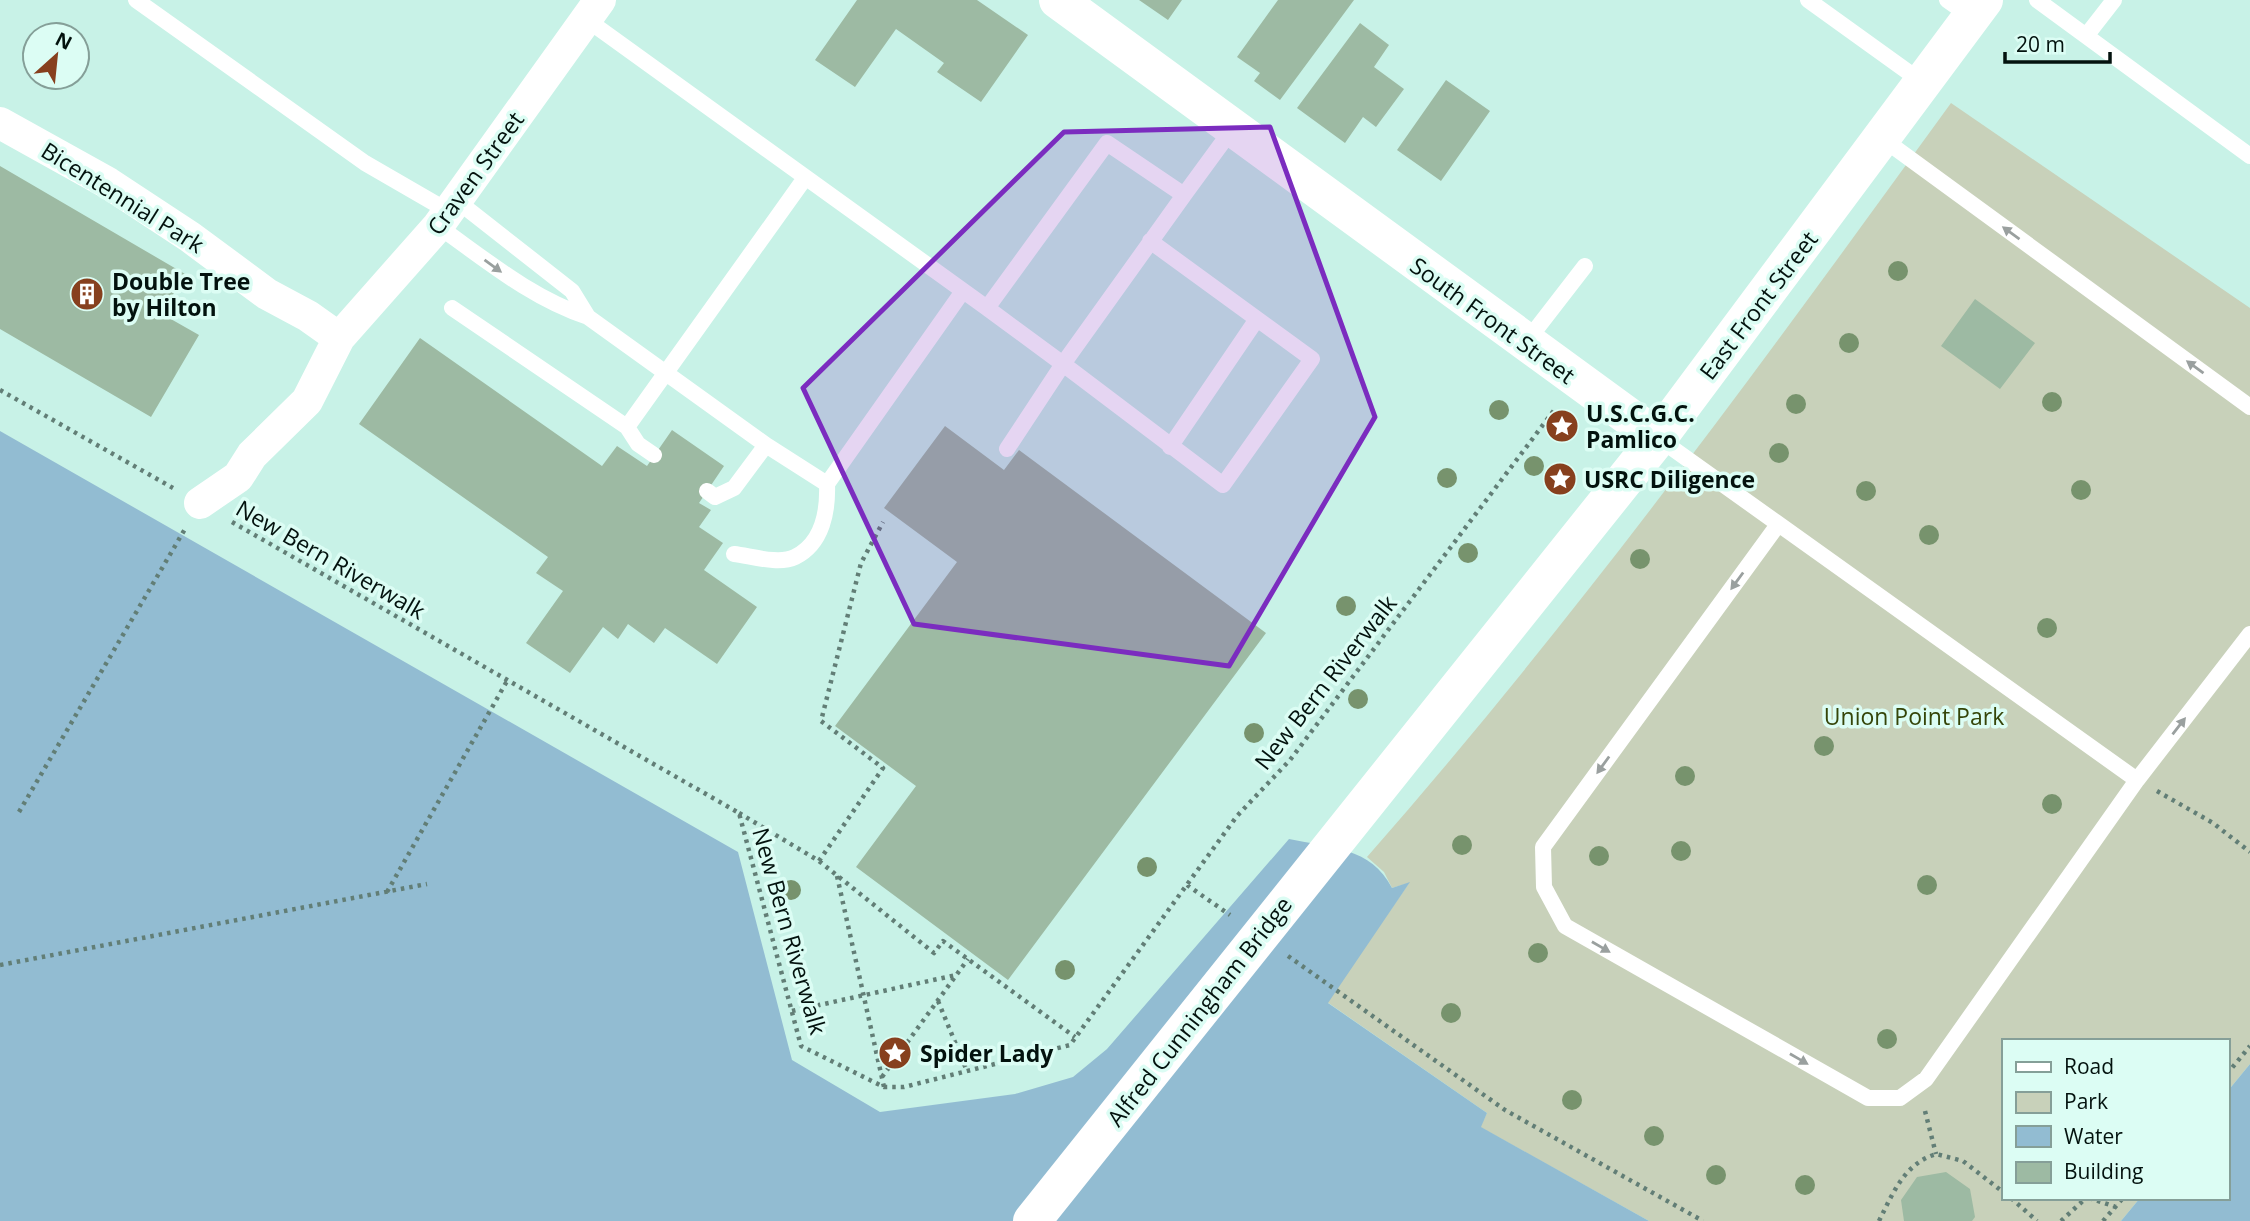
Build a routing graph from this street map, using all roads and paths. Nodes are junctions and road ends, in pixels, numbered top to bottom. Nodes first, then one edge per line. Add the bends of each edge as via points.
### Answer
1 (136, 0) edge
2 (1058, 0) edge
3 (1808, 0) edge
4 (2037, 0) edge
5 (2114, 0) edge
6 (1967, 6) edge
7 (593, 9) edge
8 (2086, 36) junction
9 (1924, 83) junction
10 (0, 122) edge
11 (1233, 128) junction
12 (1883, 139) junction
13 (2250, 156) edge
14 (805, 178) junction
15 (1184, 195) junction
16 (447, 213) junction
17 (1150, 241) junction
18 (1585, 266) dead end
19 (963, 291) junction
20 (452, 308) dead end
21 (987, 308) junction
22 (588, 317) junction
23 (1257, 319) junction
24 (339, 338) junction
25 (1525, 343) junction
26 (1063, 364) junction
27 (665, 374) junction
28 (1576, 381) junction
29 (0, 390) edge
30 (2250, 407) edge
31 (627, 427) junction
32 (1658, 438) junction
33 (766, 445) junction
34 (1170, 447) junction
35 (1007, 449) dead end
36 (654, 455) dead end
37 (827, 484) junction
38 (707, 491) dead end
39 (200, 503) junction
40 (883, 522) dead end
41 (1777, 526) junction
42 (184, 530) dead end
43 (734, 554) dead end
44 (2250, 634) edge
45 (507, 681) junction
46 (2137, 780) junction
47 (1366, 800) joint
48 (19, 812) dead end
49 (738, 813) junction
50 (2250, 852) edge
51 (820, 861) junction
52 (837, 875) junction
53 (427, 884) dead end
54 (387, 891) junction
55 (968, 959) junction
56 (0, 965) edge
57 (956, 975) junction
58 (1337, 990) dead end
59 (864, 995) junction
60 (938, 1000) junction
61 (792, 1011) junction
62 (1075, 1037) junction
63 (2250, 1046) edge
64 (967, 1071) junction
65 (2229, 1072) edge
66 (882, 1077) junction
67 (1918, 1085) junction
68 (884, 1087) junction
69 (1936, 1154) junction
70 (2002, 1191) edge
71 (2013, 1200) edge
72 (2085, 1200) edge
73 (2093, 1200) edge
74 (2121, 1200) edge
75 (2116, 1207) junction
76 (1032, 1221) edge
77 (1703, 1221) edge
78 (1880, 1221) edge
79 (2038, 1221) edge
80 (2061, 1221) edge
81 (2103, 1221) edge

1 - 16 lane via 365,163
2 - 11 main road, South Front Street
3 - 9 lane
4 - 8 lane
5 - 8 lane
6 - 9 main road, East Front Street
7 - 14 lane
7 - 16 street, Craven Street
8 - 13 lane
9 - 12 main road, East Front Street
10 - 24 street, Bicentennial Park via 108,183 267,295
11 - 15 lane
11 - 25 main road, South Front Street
30 -> 12 lane
12 - 32 main road, East Front Street
14 - 19 lane
14 - 27 lane
15 - 17 lane
15 - 21 lane via 1107,143
16 - 22 lane via 572,291
16 -> 22 lane via 525,288 557,307
16 - 24 street, Craven Street
17 - 23 lane
17 - 26 lane
18 - 25 lane
19 - 21 lane
19 - 37 lane
20 - 31 lane
21 - 26 lane
22 - 27 lane
23 - 34 lane
23 - 34 lane via 1312,359 1223,485
24 - 39 street via 307,401 252,455 238,477
25 - 28 main road, South Front Street
26 - 34 lane
26 - 35 lane
27 - 31 lane
27 - 33 lane
28 - 32 main road, South Front Street
28 - 62 path, New Bern Riverwalk via 1290,760 1237,816
29 - 39 path, New Bern Riverwalk
31 - 36 lane via 638,444
32 - 41 lane, South Front Street
32 - 47 main road, East Front Street
33 - 37 lane
33 - 38 lane via 734,488 715,497
37 - 43 lane via 828,510 822,527 795,557 775,560
39 - 45 path, New Bern Riverwalk
40 - 51 path via 861,563 821,721 883,768
41 - 46 lane, South Front Street
41 -> 67 lane via 1543,847 1544,887 1565,926 1868,1098 1900,1098
42 - 48 path
46 -> 44 lane
45 - 49 path, New Bern Riverwalk
45 - 54 path
46 - 50 path via 2213,823
46 - 67 lane
47 - 76 main road, Alfred Cunningham Bridge
49 - 51 path
49 - 61 path, New Bern Riverwalk
51 - 52 path
52 - 55 path via 934,953 943,941
52 - 59 path
53 - 54 path
54 - 56 path
55 - 57 path
55 - 62 path
57 - 59 path
57 - 60 path
58 - 77 path via 1505,1110
59 - 61 path
59 - 66 path
60 - 64 path
60 - 66 path
61 - 68 path, New Bern Riverwalk via 801,1046
62 - 64 path, New Bern Riverwalk via 1070,1045
63 - 65 path
64 - 68 path, New Bern Riverwalk via 904,1087
66 - 68 path
67 - 69 path
69 - 70 path via 1963,1161
69 - 78 path via 1909,1169
71 - 79 path
72 - 80 path
73 - 75 path
74 - 75 path
75 - 81 path

